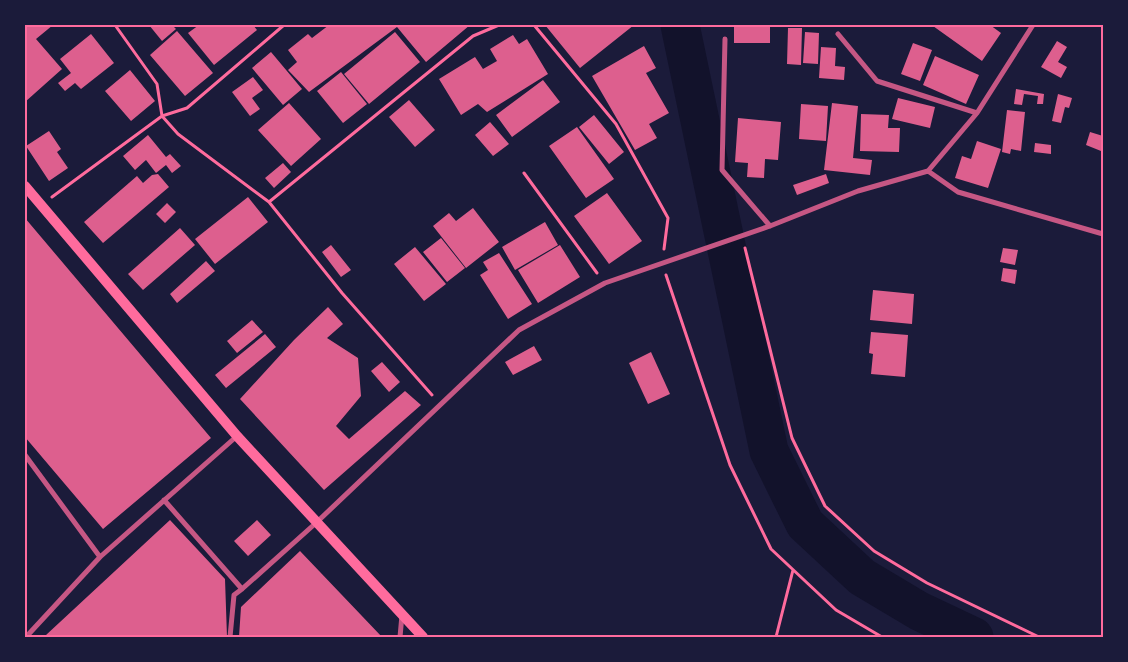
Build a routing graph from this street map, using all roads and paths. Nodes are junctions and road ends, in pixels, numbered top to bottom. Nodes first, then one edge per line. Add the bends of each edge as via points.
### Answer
1 (115, 25) edge
2 (284, 25) edge
3 (499, 25) edge
4 (534, 25) edge
5 (1033, 25) edge
6 (838, 34) dead end
7 (725, 38) dead end
8 (977, 113) junction
9 (162, 116) junction
10 (928, 171) junction
11 (524, 173) dead end
12 (25, 186) edge
13 (269, 202) junction
14 (42, 205) junction
15 (770, 226) junction
16 (1103, 234) edge
17 (742, 235) junction
18 (662, 264) junction
19 (605, 283) junction
20 (440, 404) junction
21 (237, 436) junction
22 (25, 455) edge
23 (30, 460) junction
24 (25, 465) edge
25 (164, 500) junction
26 (316, 522) junction
27 (100, 557) junction
28 (793, 569) junction
29 (242, 589) junction
30 (402, 615) junction
31 (26, 637) edge
32 (230, 637) edge
33 (400, 637) edge
34 (423, 637) edge
35 (776, 637) edge
36 (882, 637) edge
37 (1039, 637) edge

1 - 9 path via 157,84
2 - 9 path via 187,108
3 - 13 path via 473,36
4 - 18 path via 616,124 668,218
5 - 8 street
6 - 8 street via 877,80
7 - 15 street via 722,170
8 - 10 street
9 - 13 path via 178,134
9 - 14 path
10 - 15 street via 858,191
10 - 16 street via 958,192
11 - 19 path
12 - 14 main road
13 - 20 path via 342,293
14 - 21 main road
15 - 17 street
17 - 18 street
17 - 37 path via 792,438 825,506 882,556 927,583
18 - 19 street
18 - 28 path via 730,464 771,550
19 - 20 street via 519,330
20 - 26 street
21 - 25 street
21 - 26 main road
22 - 23 street
23 - 24 street
23 - 27 street
25 - 27 street
25 - 29 street
26 - 29 street
26 - 30 main road
27 - 31 street
28 - 35 path
28 - 36 path via 836,610
29 - 32 street via 234,595
30 - 33 street
30 - 34 main road

